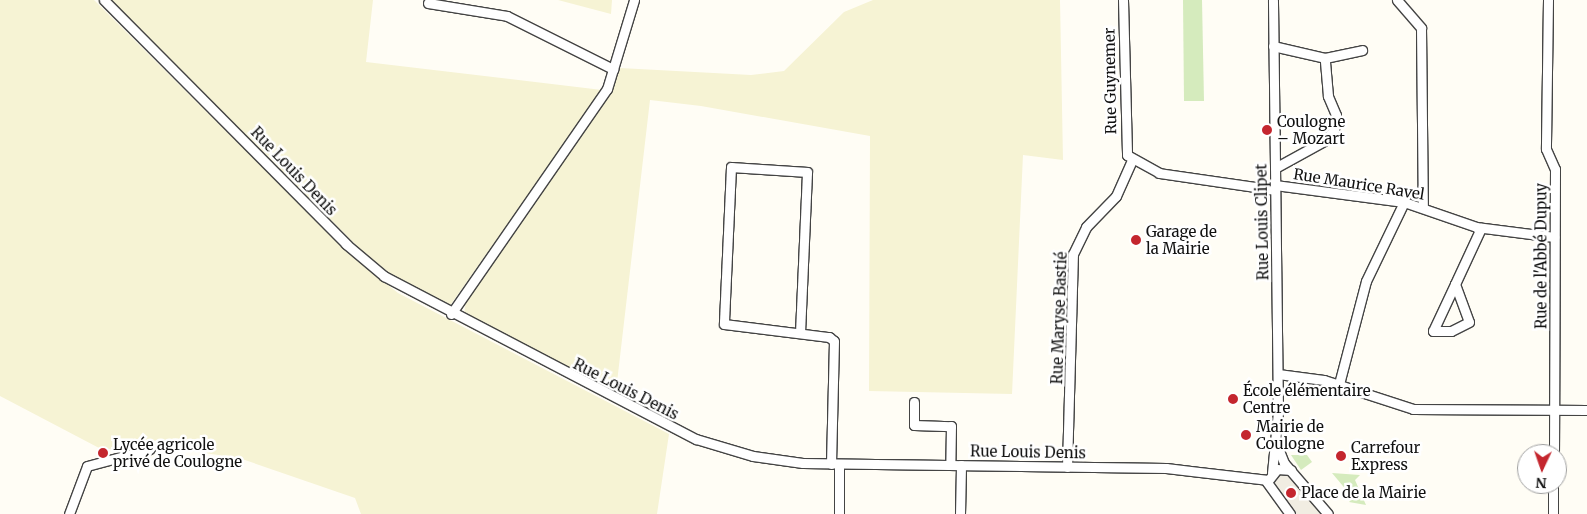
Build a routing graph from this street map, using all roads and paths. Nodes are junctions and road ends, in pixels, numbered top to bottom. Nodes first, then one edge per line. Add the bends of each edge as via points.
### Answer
1 (104, 0) edge
2 (634, 0) edge
3 (1123, 0) edge
4 (1273, 0) edge
5 (1397, 0) edge
6 (1548, 0) edge
7 (428, 3) dead end
8 (1273, 46) junction
9 (1362, 50) dead end
10 (1324, 58) junction
11 (613, 69) junction
12 (1132, 160) junction
13 (1275, 168) junction
14 (1275, 188) junction
15 (1404, 202) junction
16 (1423, 207) junction
17 (1481, 228) junction
18 (1554, 237) junction
19 (1454, 284) junction
20 (450, 314) junction
21 (800, 332) junction
22 (1278, 374) junction
23 (1338, 384) junction
24 (914, 402) dead end
25 (1554, 410) junction
26 (1587, 410) edge
27 (1277, 443) junction
28 (1554, 444) edge
29 (150, 449) dead end
30 (835, 464) junction
31 (950, 465) junction
32 (961, 465) junction
33 (1067, 467) junction
34 (1291, 470) junction
35 (1270, 476) junction
36 (1554, 494) edge
37 (1328, 513) edge
38 (69, 514) edge
39 (839, 514) edge
40 (960, 514) edge
41 (1290, 514) edge
42 (1553, 514) edge

1 - 20 street, Rue Louis Denis via 360,257
2 - 11 street
3 - 12 street, Rue Guynemer via 1125,144
4 - 8 street, Rue Louis Clipet
5 - 16 street via 1421,28
6 - 18 street, Rue de l'Abbé Dupuy via 1546,149 1555,169
7 - 11 street via 507,16
8 - 10 street
8 - 13 street, Rue Louis Clipet
9 - 10 street
10 - 13 street via 1328,96 1336,115 1334,130 1324,141
11 - 20 street via 590,116
12 - 14 street, Rue Maurice Ravel via 1165,175
12 - 33 street, Rue Maryse Bastié via 1116,196 1086,228 1073,254
13 - 14 street, Rue Louis Clipet
14 - 15 street, Rue Maurice Ravel
14 - 22 street, Rue Louis Clipet
15 - 16 street, Rue Maurice Ravel
15 - 23 street via 1366,281
16 - 17 street, Rue Maurice Ravel
17 - 18 street, Rue Maurice Ravel
17 - 19 street
18 - 25 street, Rue de l'Abbé Dupuy
19 - 19 street via 1469,322 1451,331 1433,331
20 - 30 street, Rue Louis Denis via 696,439 765,459
21 - 21 street via 724,324 731,167 807,172
21 - 30 street via 829,337 834,342
22 - 23 street
22 - 27 street, Rue Louis Clipet
23 - 25 street via 1413,409
24 - 31 street via 914,425 951,426
25 - 26 street
25 - 28 street, Rue de l'Abbé Dupuy
27 - 34 street, Rue Louis Clipet
27 - 35 street, Rue Louis Clipet
29 - 38 street via 87,466
30 - 31 street, Rue Louis Denis
30 - 39 street
31 - 32 street, Rue Louis Denis
32 - 33 street, Rue Louis Denis
32 - 40 street
33 - 35 street, Rue Louis Denis via 1173,468
34 - 35 street via 1280,468
34 - 37 street
35 - 41 street via 1270,491
36 - 42 street

